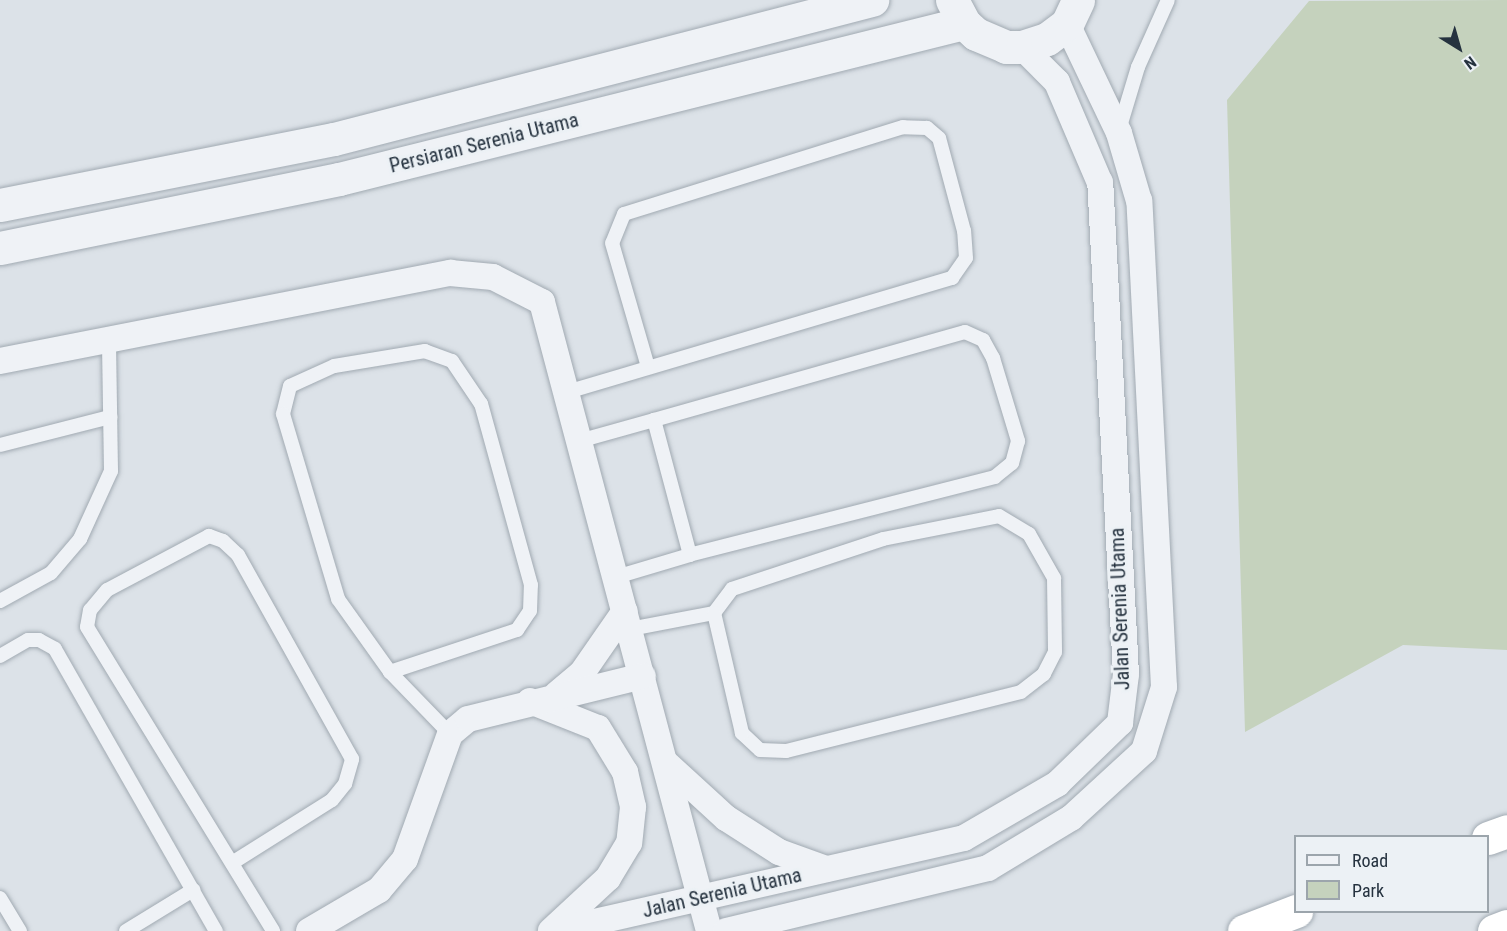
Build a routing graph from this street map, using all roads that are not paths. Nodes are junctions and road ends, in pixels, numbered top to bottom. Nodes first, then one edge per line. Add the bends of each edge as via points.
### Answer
1 (872, 0) edge
2 (1168, 0) edge
3 (958, 11) edge
4 (1072, 12) edge
5 (1022, 47) junction
6 (1119, 132) junction
7 (0, 205) edge
8 (0, 248) edge
9 (109, 341) junction
10 (0, 362) edge
11 (648, 367) junction
12 (567, 392) junction
13 (110, 417) junction
14 (654, 420) junction
15 (579, 441) junction
16 (0, 445) edge
17 (690, 555) junction
18 (616, 577) junction
19 (0, 601) edge
20 (714, 613) junction
21 (628, 620) junction
22 (0, 656) edge
23 (390, 672) junction
24 (643, 676) junction
25 (542, 699) junction
26 (450, 734) junction
27 (667, 764) junction
28 (1507, 831) edge
29 (1489, 838) edge
30 (231, 862) junction
31 (826, 870) junction
32 (193, 890) junction
33 (0, 898) edge
34 (700, 898) junction
35 (1294, 912) edge
36 (1507, 926) edge
37 (20, 931) edge
38 (126, 931) edge
39 (216, 931) edge
40 (273, 931) edge
41 (309, 931) edge
42 (553, 931) edge
43 (709, 931) edge
44 (726, 931) edge
45 (1244, 931) edge
46 (1494, 931) edge

1 - 7 street, Persiaran Serenia Utama via 334,139
2 - 6 lane via 1138,67
3 - 5 street, Persiaran Serenia Utama via 990,42
3 - 8 street, Persiaran Serenia Utama via 339,179
4 - 5 street, Persiaran Serenia Utama via 1047,39
4 - 6 street, Jalan Serenia Utama
5 - 31 street, Jalan Serenia Utama via 1057,82 1100,183 1126,674 1120,723 1057,784 964,838
6 - 44 street, Jalan Serenia Utama via 1139,201 1164,687 1144,752 1071,818 988,868
9 - 10 street
9 - 12 street via 450,273 493,277 542,302
9 - 13 lane
11 - 11 lane via 951,278 966,258 964,231 939,138 927,128 903,127 624,214 612,243
11 - 12 lane
12 - 15 street
13 - 16 lane
13 - 19 lane via 111,471 80,539 51,573
14 - 15 lane
14 - 17 lane
14 - 17 lane via 965,332 983,340 993,358 1018,441 1012,463 994,477
15 - 18 street
17 - 18 lane
18 - 21 street
20 - 20 lane via 732,589 884,539 999,516 1029,534 1054,578 1055,652 1044,674 1021,692 786,751 760,750 742,733
20 - 21 lane
21 - 24 street
21 - 25 street via 582,673
22 - 32 lane via 27,640 39,640 55,650
23 - 23 lane via 338,599 283,414 290,386 334,366 426,351 452,361 481,404 531,585 531,611 517,630
23 - 26 lane
24 - 25 street
24 - 27 street
25 - 26 street via 468,719
25 - 42 street via 598,728 625,772 633,807 629,843 608,878
26 - 41 street via 405,859 380,890
27 - 31 street via 735,824 779,852
27 - 34 street
28 - 29 highway
30 - 30 lane via 87,627 90,610 107,590 209,536 224,542 238,555 352,759 345,784 332,800
30 - 40 lane
31 - 34 street, Jalan Serenia Utama
32 - 38 lane
32 - 39 lane
33 - 37 lane
34 - 42 street, Jalan Serenia Utama
34 - 43 street
35 - 45 highway
36 - 46 highway

